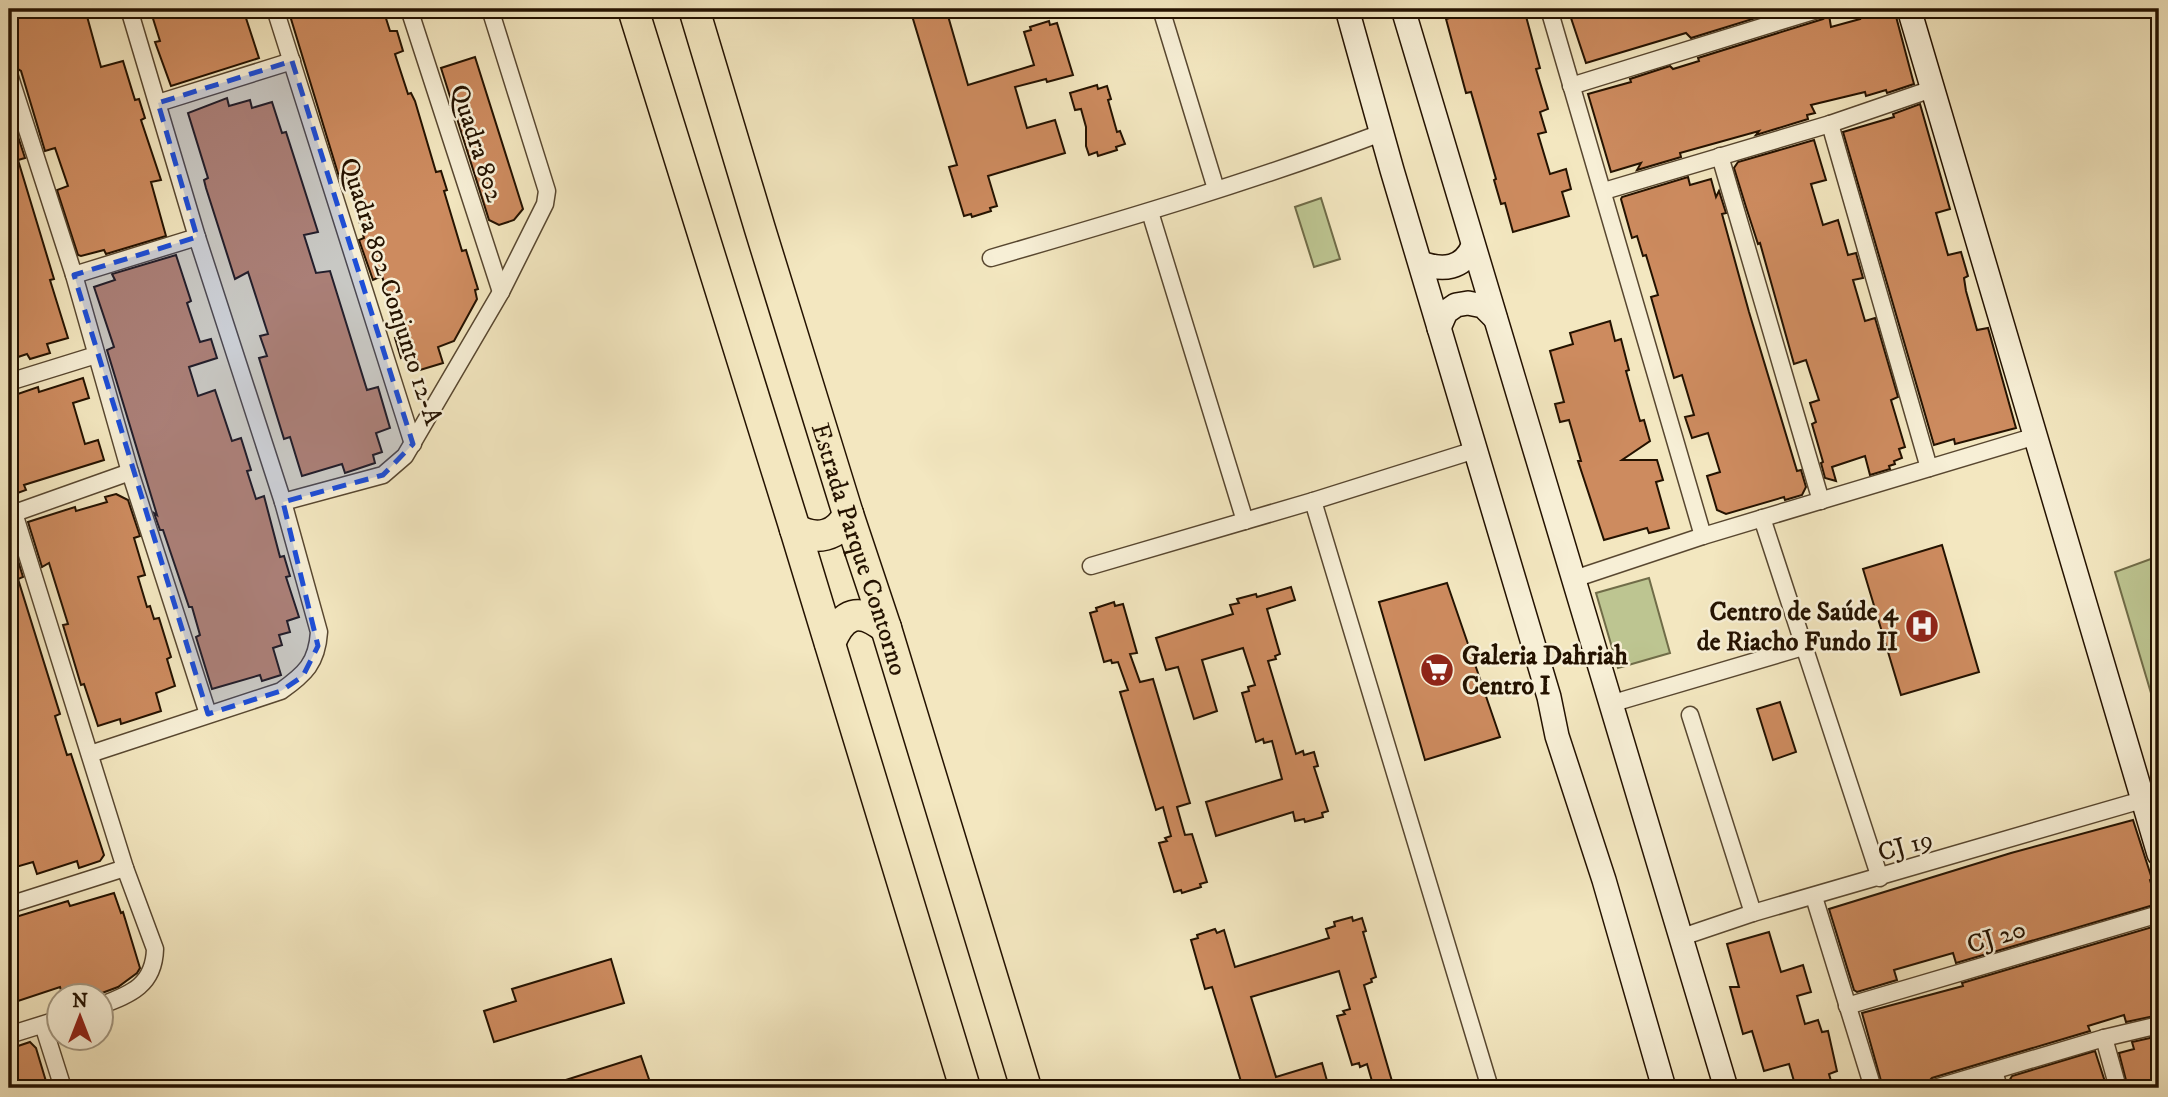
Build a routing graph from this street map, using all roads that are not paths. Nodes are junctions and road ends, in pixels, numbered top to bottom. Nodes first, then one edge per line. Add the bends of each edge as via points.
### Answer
1 (129, 9) edge
2 (275, 9) edge
3 (409, 9) edge
4 (490, 9) edge
5 (633, 9) edge
6 (694, 9) edge
7 (1161, 9) edge
8 (1347, 9) edge
9 (1404, 9) edge
10 (1549, 9) edge
11 (1820, 9) edge
12 (1909, 9) edge
13 (292, 61) junction
14 (9, 74) edge
15 (1571, 86) junction
16 (1932, 89) junction
17 (158, 103) junction
18 (1830, 124) junction
19 (1381, 132) junction
20 (1720, 156) junction
21 (1216, 189) junction
22 (1604, 191) junction
23 (1150, 212) junction
24 (197, 237) junction
25 (1473, 246) junction
26 (991, 258) dead end
27 (1421, 262) junction
28 (74, 275) junction
29 (501, 292) junction
30 (1495, 318) junction
31 (1439, 328) junction
32 (96, 355) junction
33 (9, 382) edge
34 (2036, 436) junction
35 (413, 444) junction
36 (1475, 450) junction
37 (1929, 468) junction
38 (130, 472) junction
39 (1821, 500) junction
40 (1313, 501) junction
41 (283, 502) junction
42 (11, 514) edge
43 (848, 514) junction
44 (1762, 518) junction
45 (1245, 521) junction
46 (795, 528) junction
47 (1703, 536) junction
48 (1091, 566) dead end
49 (1574, 579) junction
50 (886, 628) junction
51 (830, 643) junction
52 (1803, 647) junction
53 (1611, 704) junction
54 (208, 714) junction
55 (1690, 715) dead end
56 (90, 754) junction
57 (2143, 800) junction
58 (2159, 855) edge
59 (125, 868) junction
60 (1880, 877) junction
61 (1814, 898) junction
62 (9, 904) edge
63 (1753, 914) junction
64 (2159, 914) edge
65 (1682, 937) junction
66 (116, 999) edge
67 (1847, 1006) junction
68 (46, 1024) edge
69 (43, 1025) junction
70 (2159, 1025) edge
71 (9, 1035) edge
72 (2104, 1038) junction
73 (1994, 1071) junction
74 (63, 1088) edge
75 (965, 1088) edge
76 (1026, 1088) edge
77 (1490, 1088) edge
78 (1664, 1088) edge
79 (1726, 1088) edge
80 (1873, 1088) edge
81 (1935, 1088) edge
82 (1999, 1088) edge
83 (2118, 1088) edge

1 - 17 street
2 - 13 street, Quadra 802 Conjunto 12-A
3 - 29 street, Quadra 802
4 - 29 street, Quadra 802 Conjunto 12-A via 547,191 545,204
5 - 46 highway, Estrada Parque Contorno
6 - 43 highway, Estrada Parque Contorno
7 - 21 street
8 - 19 main road
9 - 25 main road
10 - 15 street
11 - 15 street
12 - 16 main road
13 - 17 street
13 - 35 street, Quadra 802 Conjunto 12-A
14 - 28 street
15 - 22 street
16 - 18 street
16 - 34 main road
17 - 24 street
18 - 20 street
18 - 37 street
19 - 21 street via 1294,166
19 - 27 main road
20 - 22 street
20 - 39 street
21 - 23 street
22 - 47 street
23 - 26 street
23 - 45 street
24 - 28 street
24 - 41 street
25 - 27 main road via 1460,263 1435,268
25 - 30 main road
27 - 31 main road
28 - 32 street
29 - 35 street, Quadra 802 Conjunto 12-A
30 - 31 main road via 1483,306 1456,305 1446,312
30 - 49 main road
31 - 36 main road
32 - 33 street
32 - 38 street
34 - 37 street
34 - 57 main road
35 - 41 street via 383,475
36 - 40 street
36 - 78 main road
37 - 39 street
38 - 42 street
38 - 54 street
39 - 44 street
40 - 45 street
40 - 77 street
41 - 54 street via 319,632 318,646 303,676 281,691
42 - 56 street
43 - 46 highway via 832,534 813,536
43 - 50 highway, Estrada Parque Contorno
44 - 47 street
44 - 52 street
45 - 48 street
46 - 51 highway, Estrada Parque Contorno
47 - 49 street
49 - 53 main road
50 - 51 highway via 875,619 856,615 842,621
50 - 76 highway, Estrada Parque Contorno
51 - 75 highway, Estrada Parque Contorno
52 - 53 street
52 - 60 street
53 - 65 main road
54 - 56 street
55 - 63 street
56 - 59 street
57 - 58 main road
57 - 60 street, CJ 19
59 - 62 street
59 - 66 street via 155,949 155,963 146,980
60 - 61 street, CJ 19
61 - 63 street, CJ 19
61 - 67 street
63 - 65 street, CJ 19
64 - 67 street, CJ 20
65 - 79 main road
67 - 80 street
68 - 69 street
69 - 71 street
69 - 74 street
70 - 72 street
72 - 73 street
72 - 83 street
73 - 81 street
73 - 82 street

